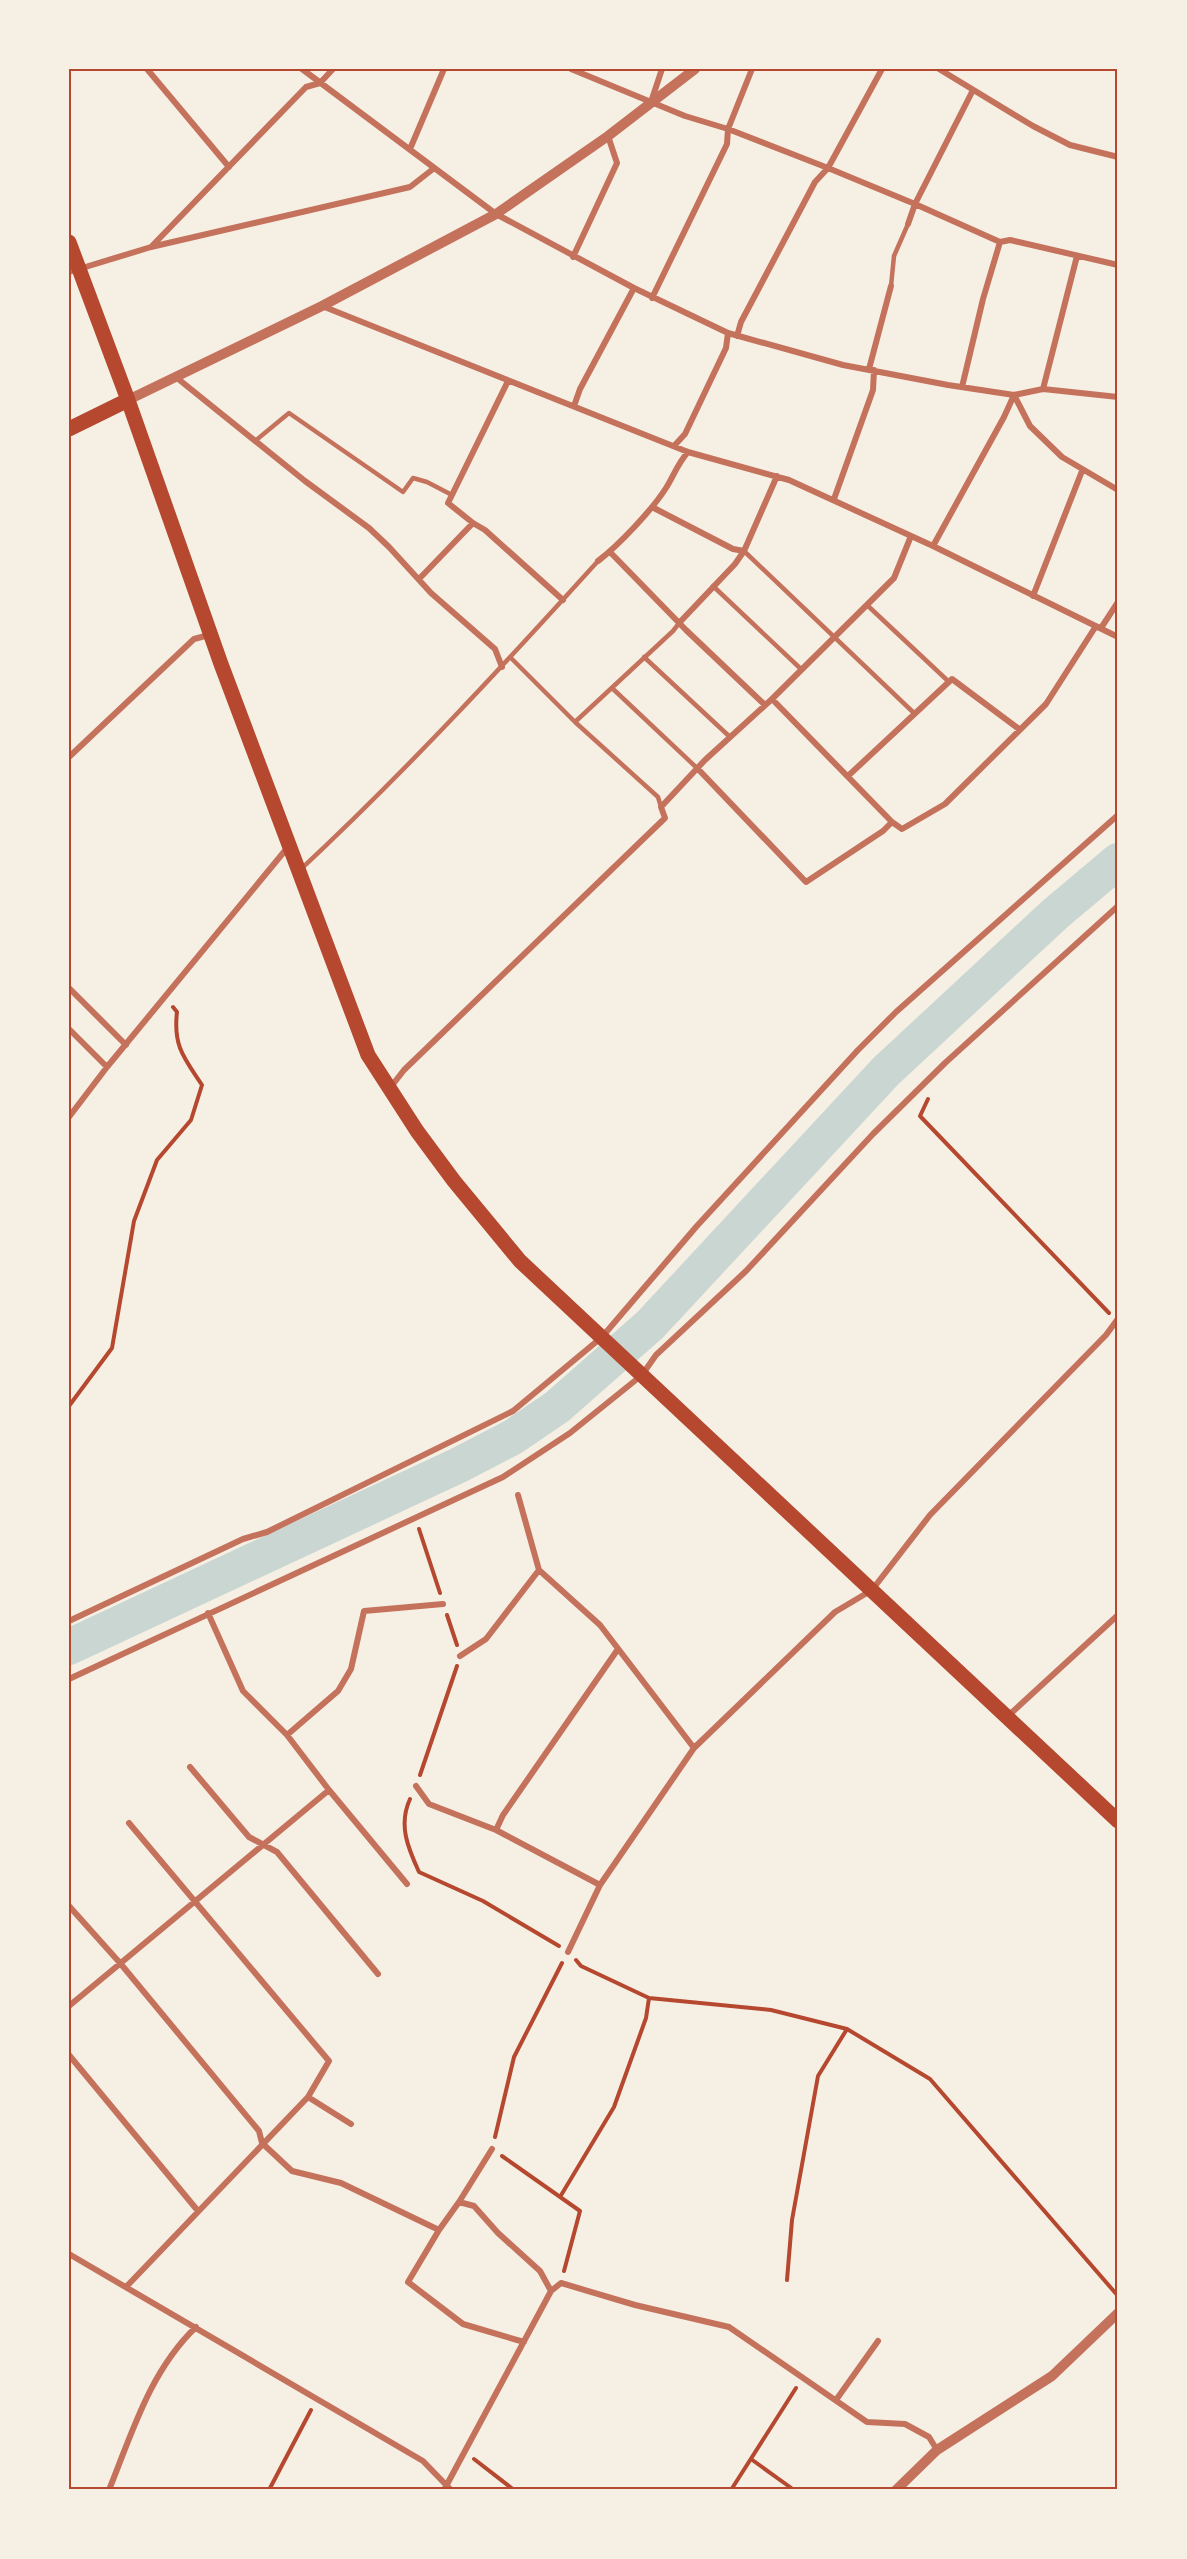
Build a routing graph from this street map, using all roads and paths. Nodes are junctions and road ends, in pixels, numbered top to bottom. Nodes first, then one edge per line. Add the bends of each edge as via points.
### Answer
1 (147, 69) edge
2 (302, 69) edge
3 (333, 69) edge
4 (444, 69) edge
5 (571, 69) edge
6 (662, 69) edge
7 (695, 69) edge
8 (752, 69) edge
9 (882, 69) edge
10 (939, 69) edge
11 (320, 82) junction
12 (973, 90) junction
13 (651, 102) junction
14 (728, 129) junction
15 (608, 136) junction
16 (410, 149) junction
17 (1118, 157) edge
18 (229, 167) junction
19 (828, 168) junction
20 (433, 169) junction
21 (915, 204) junction
22 (496, 214) junction
23 (908, 224) joint
24 (1000, 242) junction
25 (69, 243) edge
26 (151, 247) junction
27 (1077, 256) junction
28 (573, 257) junction
29 (1118, 265) edge
30 (74, 271) edge
31 (891, 286) joint
32 (634, 288) junction
33 (652, 298) junction
34 (322, 306) junction
35 (728, 333) junction
36 (737, 336) junction
37 (871, 370) junction
38 (177, 378) junction
39 (508, 381) junction
40 (962, 387) junction
41 (1042, 389) junction
42 (1014, 395) junction
43 (1118, 396) edge
44 (128, 400) junction
45 (574, 406) junction
46 (69, 429) edge
47 (255, 441) junction
48 (674, 446) junction
49 (688, 452) junction
50 (1082, 471) junction
51 (777, 476) junction
52 (1118, 490) edge
53 (452, 495) junction
54 (834, 499) junction
55 (652, 507) junction
56 (473, 523) junction
57 (911, 536) junction
58 (933, 546) junction
59 (744, 551) junction
60 (610, 552) junction
61 (598, 561) joint
62 (419, 579) junction
63 (713, 586) junction
64 (1033, 596) junction
65 (563, 600) junction
66 (1118, 603) edge
67 (867, 605) junction
68 (680, 622) junction
69 (1099, 627) junction
70 (211, 634) junction
71 (1118, 637) edge
72 (835, 638) junction
73 (510, 657) junction
74 (644, 657) junction
75 (502, 667) junction
76 (802, 669) junction
77 (948, 681) junction
78 (612, 688) junction
79 (772, 699) junction
80 (765, 705) junction
81 (915, 714) junction
82 (574, 722) junction
83 (1019, 729) junction
84 (730, 737) junction
85 (69, 757) edge
86 (698, 769) junction
87 (848, 776) junction
88 (661, 807) junction
89 (1118, 815) edge
90 (892, 822) junction
91 (291, 844) junction
92 (300, 870) junction
93 (1118, 906) edge
94 (69, 988) edge
95 (164, 998) junction
96 (69, 1029) edge
97 (126, 1045) junction
98 (107, 1067) junction
99 (389, 1089) junction
100 (930, 1095) dead end
101 (69, 1117) edge
102 (1117, 1320) edge
103 (602, 1337) junction
104 (642, 1375) junction
105 (69, 1406) edge
106 (518, 1495) dead end
107 (415, 1517) junction
108 (539, 1570) junction
109 (872, 1590) junction
110 (443, 1604) junction
111 (208, 1613) junction
112 (1118, 1616) edge
113 (69, 1621) edge
114 (618, 1649) junction
115 (460, 1656) junction
116 (69, 1679) edge
117 (1007, 1717) junction
118 (287, 1735) junction
119 (694, 1748) junction
120 (190, 1767) dead end
121 (416, 1786) junction
122 (329, 1790) junction
123 (1118, 1821) edge
124 (129, 1824) dead end
125 (496, 1830) junction
126 (263, 1845) junction
127 (407, 1884) dead end
128 (600, 1885) junction
129 (195, 1902) junction
130 (69, 1906) edge
131 (568, 1952) junction
132 (120, 1963) junction
133 (378, 1974) dead end
134 (649, 1998) junction
135 (69, 2006) edge
136 (847, 2029) junction
137 (69, 2055) edge
138 (308, 2097) junction
139 (351, 2124) dead end
140 (262, 2143) junction
141 (492, 2149) junction
142 (560, 2197) junction
143 (459, 2202) junction
144 (198, 2211) junction
145 (439, 2230) junction
146 (69, 2254) edge
147 (787, 2280) dead end
148 (561, 2283) junction
149 (126, 2287) junction
150 (551, 2291) junction
151 (1118, 2296) edge
152 (1118, 2313) edge
153 (196, 2327) junction
154 (878, 2341) dead end
155 (524, 2342) junction
156 (803, 2377) junction
157 (317, 2399) junction
158 (836, 2400) junction
159 (937, 2450) junction
160 (464, 2452) junction
161 (751, 2459) junction
162 (447, 2488) edge
163 (109, 2490) edge
164 (268, 2490) edge
165 (514, 2490) edge
166 (731, 2490) edge
167 (794, 2490) edge
168 (896, 2490) edge

1 - 18 street
2 - 11 street
3 - 11 street
4 - 16 street
5 - 13 street
6 - 13 street
7 - 13 street
8 - 14 street
9 - 19 street
10 - 12 street
11 - 16 street
11 - 18 street via 306,87
12 - 17 street via 1070,145
12 - 21 street
13 - 14 street
13 - 15 street
14 - 19 street
14 - 33 street via 727,144
15 - 22 street
15 - 28 street via 617,163
16 - 20 street
18 - 26 street
19 - 21 street
19 - 36 street via 815,182
20 - 22 street
20 - 26 street via 410,187
21 - 23 street
21 - 24 street
22 - 28 street
22 - 34 street
23 - 31 lane via 894,256
24 - 27 street via 1010,240
24 - 40 street
25 - 30 main road
26 - 30 street
27 - 29 street
27 - 41 street
28 - 32 street
30 - 44 main road
31 - 37 street
32 - 33 street
32 - 45 street
33 - 35 street
34 - 38 street
34 - 39 street
35 - 36 street
35 - 48 street via 726,348 685,434
36 - 37 street
37 - 40 street
37 - 54 street via 873,390
38 - 44 street
38 - 47 street
39 - 45 street
39 - 53 street
40 - 42 street
41 - 42 street
41 - 43 street
42 - 50 street via 1030,426 1062,458
42 - 58 street
44 - 46 main road
44 - 70 main road
45 - 48 street
47 - 53 lane via 289,413 403,492 413,478
47 - 62 street via 369,528
48 - 49 street
49 - 51 street
49 - 55 street
50 - 52 street
50 - 64 street
51 - 54 street
51 - 59 street
53 - 56 street via 448,503
54 - 57 street
55 - 59 street
55 - 60 street
56 - 62 street
56 - 65 street
57 - 58 street
57 - 67 street via 894,578
58 - 64 street
59 - 63 street
59 - 72 lane
60 - 61 street
60 - 68 street
61 - 65 lane
62 - 75 street via 495,649
63 - 68 street
63 - 76 lane
64 - 69 street
65 - 73 lane
66 - 69 street
67 - 72 street
67 - 77 lane
68 - 74 lane
68 - 80 street
69 - 71 street
69 - 83 street via 1046,704
70 - 85 street via 194,639
70 - 91 main road
72 - 76 street
72 - 81 lane
73 - 75 lane
73 - 82 lane
74 - 78 lane
74 - 84 lane
75 - 92 lane
76 - 79 street
77 - 81 street
77 - 83 street via 952,679
78 - 82 lane
78 - 86 lane
79 - 80 street
79 - 87 street
80 - 84 street
81 - 87 street
82 - 88 lane via 658,797
83 - 90 street via 945,804 902,829
84 - 86 street
86 - 88 street
86 - 90 street via 806,882
87 - 90 street
88 - 99 street via 665,818 404,1070
89 - 103 street via 858,1050 696,1227
91 - 92 main road
91 - 95 street
92 - 99 main road via 368,1055
93 - 104 street via 873,1134 746,1271 656,1355
94 - 97 street
95 - 97 street
95 - 105 path via 177,1012 175,1033 180,1052 202,1085 190,1120 157,1160 134,1221 112,1348
96 - 98 street
97 - 98 street
98 - 101 street
99 - 103 main road via 454,1181 520,1261
100 - 102 path via 920,1116
102 - 109 street via 930,1515
103 - 104 main road
103 - 113 street via 513,1411 267,1532 243,1539
104 - 107 street via 570,1433 503,1477
104 - 109 main road
106 - 108 street
107 - 110 path
107 - 111 street
108 - 114 street via 600,1625
108 - 115 street via 486,1639
109 - 117 main road
109 - 119 street via 835,1612
110 - 115 path
110 - 118 street via 364,1611 351,1670 338,1691
111 - 116 street
111 - 118 street via 243,1691
112 - 117 street
114 - 119 street
114 - 125 street
115 - 121 path
117 - 123 main road
118 - 122 street
119 - 128 street
120 - 126 street via 249,1837
121 - 125 street via 429,1804
121 - 131 path via 406,1808 405,1841 418,1872 483,1901
122 - 126 street
122 - 127 street
124 - 129 street
125 - 128 street
126 - 129 street
126 - 133 street via 277,1852
128 - 131 street
129 - 132 street
129 - 138 street via 329,2061
130 - 132 street
131 - 134 path via 581,1966
131 - 141 path via 514,2057
132 - 135 street
132 - 140 street via 259,2131
134 - 136 path via 771,2010
134 - 142 path via 646,2018 614,2107
136 - 147 path via 818,2076 792,2220
136 - 151 path via 930,2079
137 - 144 street
138 - 139 street
138 - 140 street
140 - 144 street
140 - 145 street via 292,2171 341,2183
141 - 142 path
141 - 143 street
142 - 148 path via 580,2211
143 - 145 street
143 - 150 street via 474,2206 540,2271
144 - 149 street
145 - 155 street via 408,2282 463,2324
146 - 149 street
148 - 150 street
148 - 156 street via 729,2327
149 - 153 street
150 - 155 street
152 - 159 street via 1052,2376
153 - 157 street
153 - 163 street via 181,2341 149,2390
154 - 158 street
155 - 160 street
156 - 158 street
156 - 161 path
157 - 162 street via 423,2461
157 - 164 path
158 - 159 street via 867,2422 905,2424 929,2437
159 - 168 street
160 - 162 street
160 - 165 path
161 - 166 path
161 - 167 path

